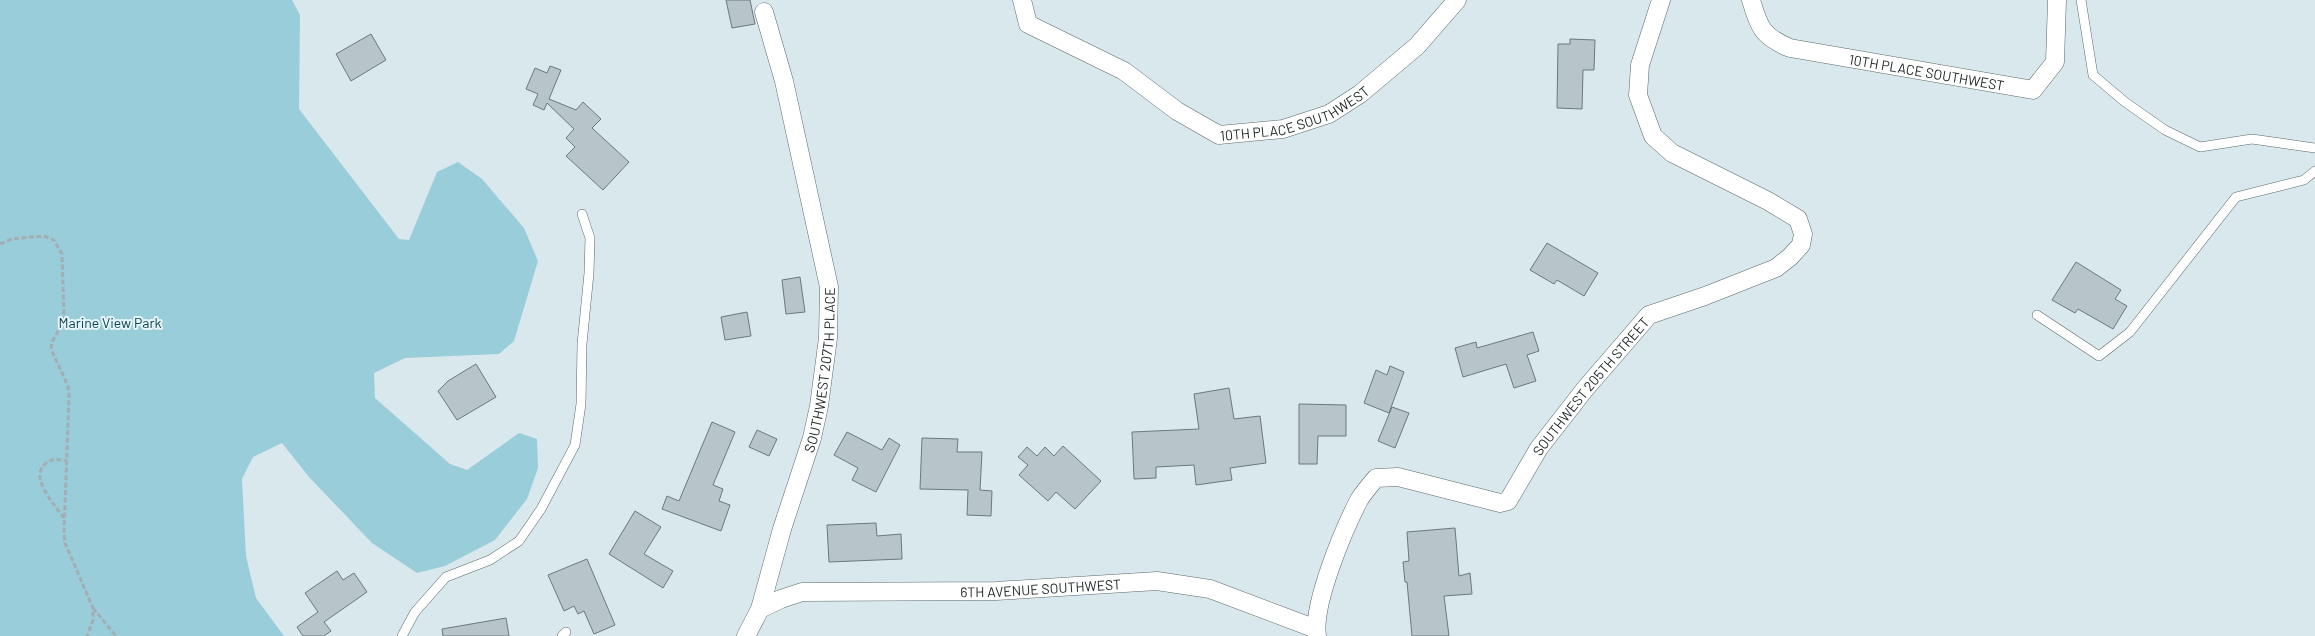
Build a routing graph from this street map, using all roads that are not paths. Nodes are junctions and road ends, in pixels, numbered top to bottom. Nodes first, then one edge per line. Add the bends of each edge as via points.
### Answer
1 (1022, 0) edge
2 (1457, 0) edge
3 (1661, 0) edge
4 (1751, 0) edge
5 (2057, 0) edge
6 (2082, 0) edge
7 (764, 12) dead end
8 (2315, 148) edge
9 (2315, 171) edge
10 (582, 214) dead end
11 (2037, 315) dead end
12 (760, 609) junction
13 (1317, 632) edge
14 (402, 636) edge
15 (746, 636) edge

1 - 2 street, 10TH PLACE SOUTHWEST via 1028,24 1124,71 1177,111 1219,135 1283,129 1329,114 1360,94 1417,46
3 - 13 street, SOUTHWEST 205TH STREET via 1640,64 1638,95 1653,136 1672,153 1798,219 1803,234 1801,245 1776,268 1648,315 1539,448 1508,501 1500,503 1398,477 1376,478 1360,499 1336,554 1322,597
4 - 5 street, 10TH PLACE SOUTHWEST via 1764,33 1790,48 2033,90 2055,62
6 - 8 lane via 2092,75 2165,130 2200,148 2252,140
7 - 12 street, SOUTHWEST 207TH PLACE via 784,81 829,287 828,338 819,406
9 - 11 lane via 2304,180 2236,197 2130,332 2099,356
10 - 14 lane via 590,238 581,404 575,445 520,541 490,560 446,578 415,612
12 - 13 street, 6TH AVENUE SOUTHWEST via 780,598 802,592 996,591 1157,581 1210,589
12 - 15 street, SOUTHWEST 207TH PLACE

